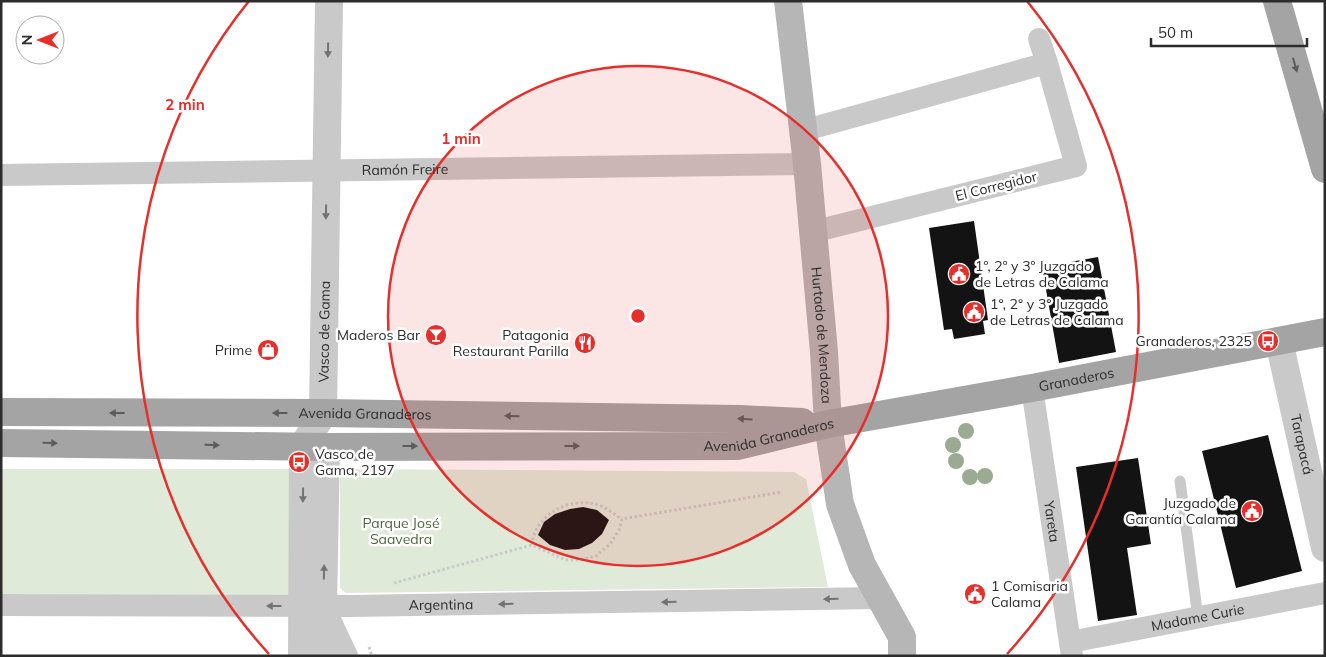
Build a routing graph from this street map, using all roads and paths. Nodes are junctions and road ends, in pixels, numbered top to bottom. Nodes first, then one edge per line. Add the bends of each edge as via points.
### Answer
1 (329, 1) edge
2 (788, 1) edge
3 (1277, 1) edge
4 (1039, 39) dead end
5 (1047, 63) junction
6 (1319, 128) edge
7 (802, 131) junction
8 (807, 164) junction
9 (1325, 169) edge
10 (327, 170) junction
11 (1, 175) edge
12 (812, 232) junction
13 (1325, 332) edge
14 (1280, 341) junction
15 (1032, 388) junction
16 (1, 412) edge
17 (323, 413) junction
18 (828, 424) junction
19 (1, 443) edge
20 (315, 447) junction
21 (1180, 481) dead end
22 (782, 492) dead end
23 (622, 519) junction
24 (532, 545) junction
25 (1325, 548) edge
26 (392, 583) dead end
27 (1325, 593) edge
28 (880, 598) junction
29 (1, 605) edge
30 (312, 606) junction
31 (1198, 618) junction
32 (1071, 649) edge
33 (302, 656) edge
34 (325, 656) edge
35 (347, 656) edge
36 (902, 656) edge

1 -> 10 street, Vasco de Gama
2 - 7 main road, Hurtado de Mendoza
3 -> 6 main road
4 - 5 street, El Corregidor
5 - 7 street
5 - 12 street, El Corregidor via 1076,166
6 - 9 main road
7 - 8 main road, Hurtado de Mendoza
8 - 10 street, Ramón Freire
8 - 12 main road, Hurtado de Mendoza
10 - 11 street, Ramón Freire
10 -> 17 street, Vasco de Gama
12 - 18 main road, Hurtado de Mendoza
13 - 14 main road, Granaderos
14 - 15 main road, Granaderos
14 - 25 street, Tarapacá
15 - 18 main road, Granaderos
15 - 32 street, Yareta
17 -> 16 main road, Avenida Granaderos
18 -> 17 main road, Avenida Granaderos via 740,419
17 - 20 street
20 -> 18 main road, Avenida Granaderos via 738,446
18 - 28 main road, Hurtado de Mendoza via 840,504 862,565
19 -> 20 main road, Avenida Granaderos
20 - 30 street
21 - 31 lane
22 - 23 path
23 - 24 path via 610,544 596,556 566,560
23 - 24 path via 602,506 570,504 541,520
24 - 26 path
27 - 31 street, Madame Curie
28 -> 30 street, Argentina
28 - 36 main road, Hurtado de Mendoza via 902,637
30 -> 29 street, Argentina
30 - 33 street
30 - 34 street
30 - 35 street
31 - 32 street, Madame Curie

